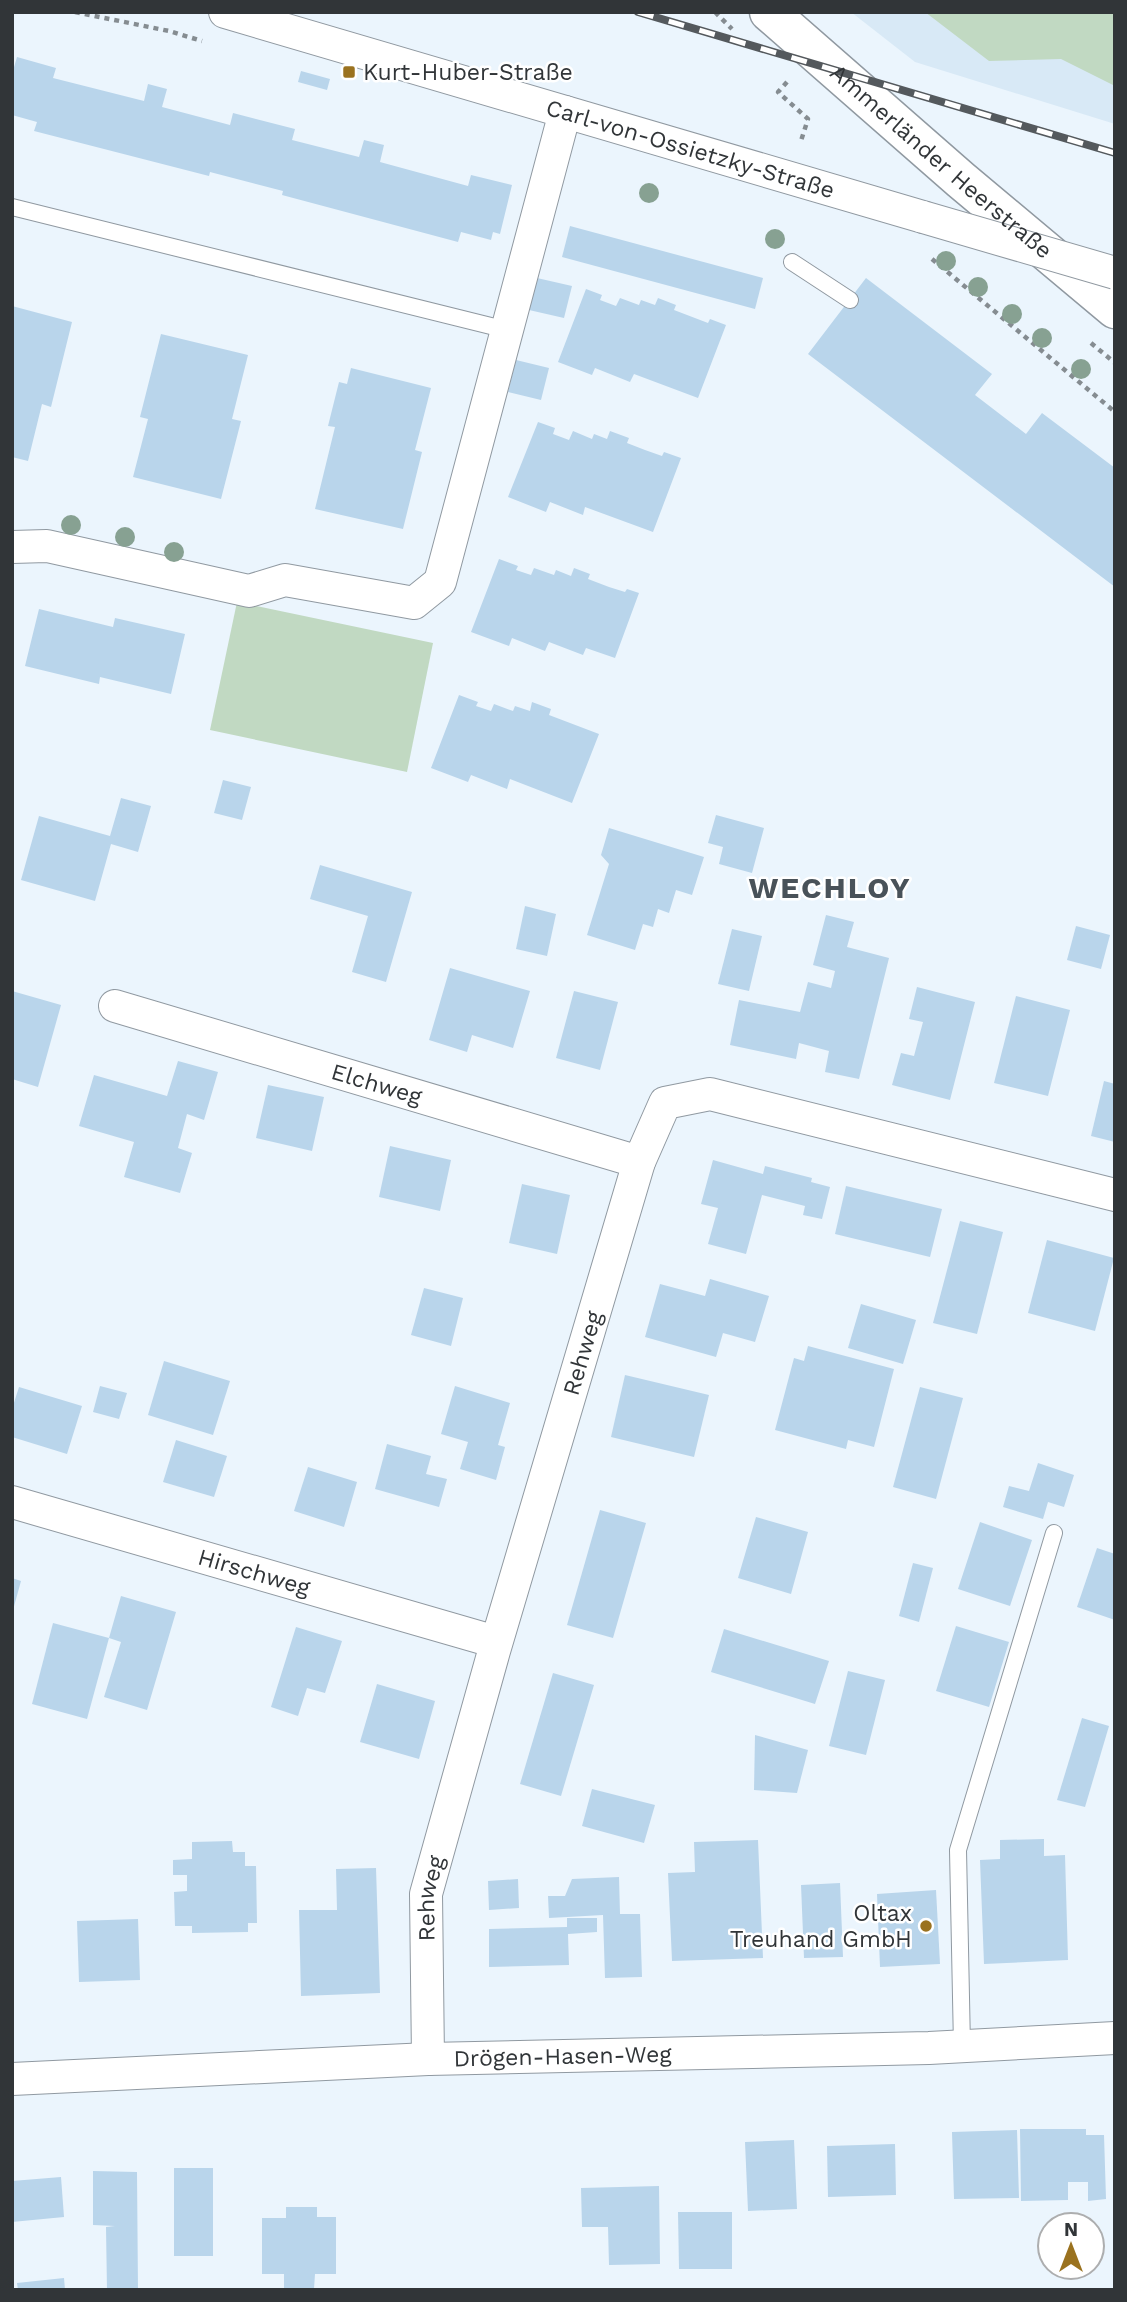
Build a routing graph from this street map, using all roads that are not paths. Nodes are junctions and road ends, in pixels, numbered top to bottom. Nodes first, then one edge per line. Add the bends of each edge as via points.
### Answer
1 (225, 12) edge
2 (769, 12) edge
3 (565, 112) junction
4 (12, 207) edge
5 (792, 262) dead end
6 (1115, 273) edge
7 (850, 300) dead end
8 (1115, 309) edge
9 (507, 330) junction
10 (12, 547) edge
11 (115, 1006) dead end
12 (639, 1162) junction
13 (1115, 1195) edge
14 (12, 1502) edge
15 (1054, 1534) dead end
16 (496, 1642) junction
17 (1115, 2038) edge
18 (962, 2046) junction
19 (428, 2059) junction
20 (12, 2079) edge

1 - 3 street, Carl-von-Ossietzky-Straße
2 - 8 street, Ammerländer Heerstraße
3 - 6 street, Carl-von-Ossietzky-Straße, bridge
3 - 9 street
4 - 9 lane
5 - 7 lane
9 - 10 street via 440,582 414,603 285,580 249,591 47,546
11 - 12 street, Elchweg
12 - 13 street, Rehweg via 666,1103 710,1094
12 - 16 street, Rehweg
14 - 16 street, Hirschweg
15 - 18 lane via 958,1850
16 - 19 street, Rehweg via 426,1894
17 - 18 street, Drögen-Hasen-Weg
18 - 19 street, Drögen-Hasen-Weg
19 - 20 street, Drögen-Hasen-Weg

